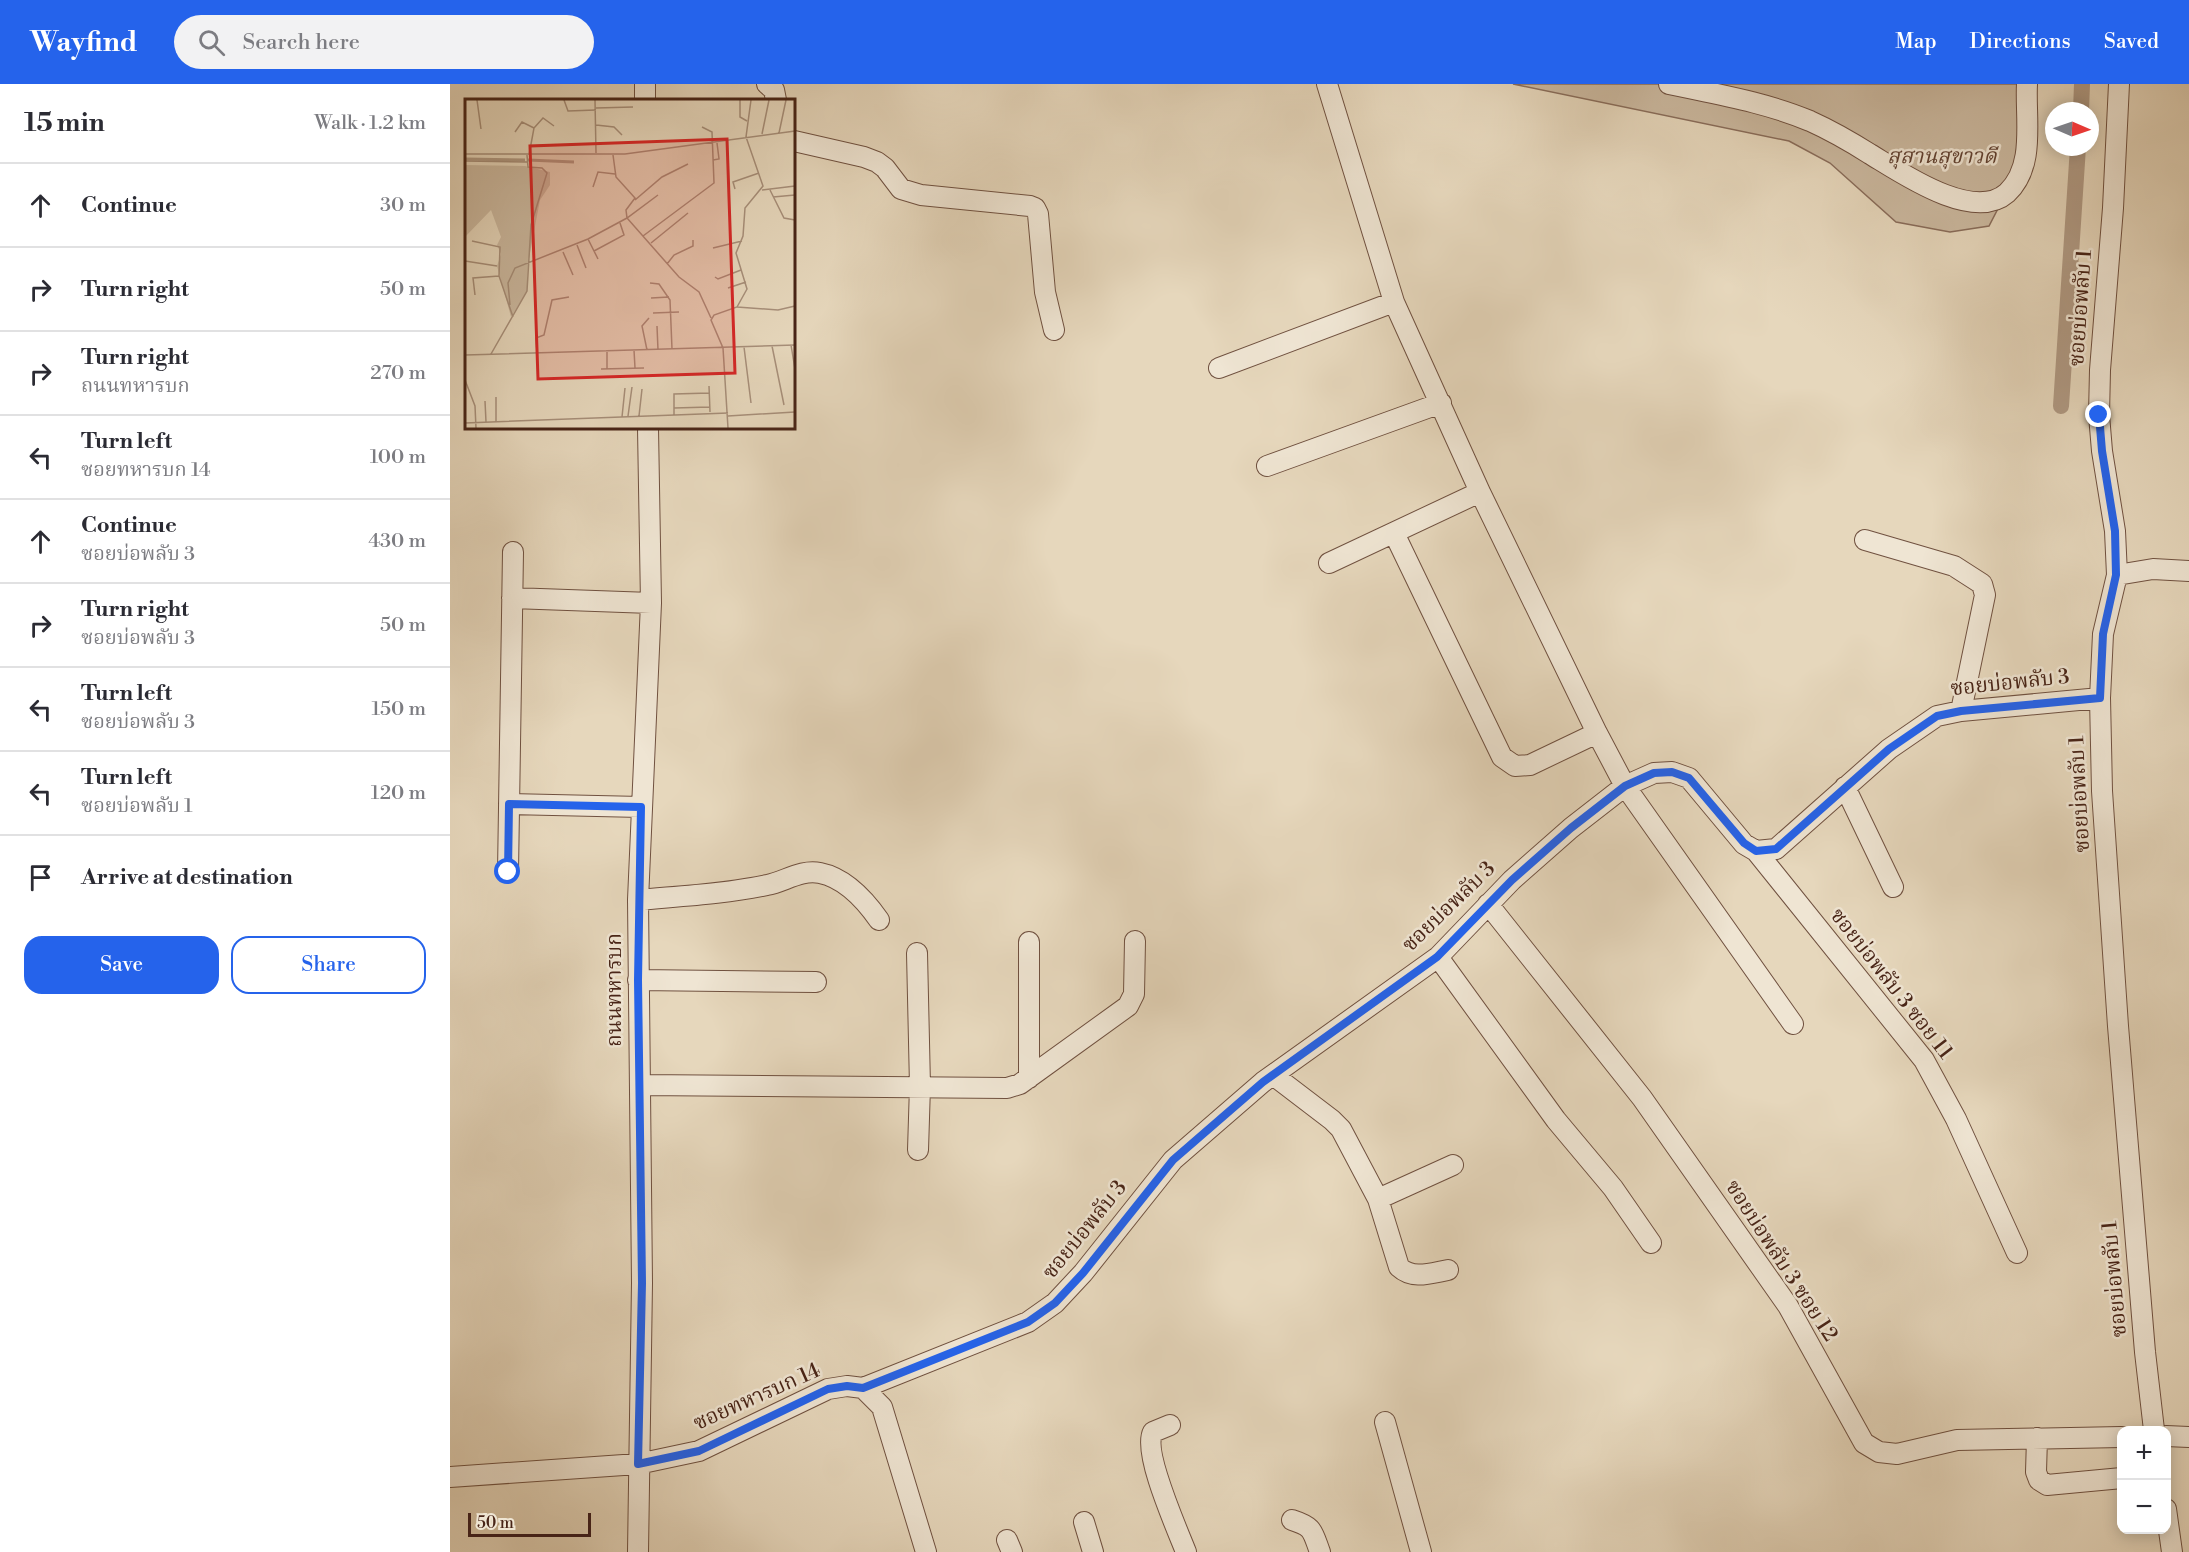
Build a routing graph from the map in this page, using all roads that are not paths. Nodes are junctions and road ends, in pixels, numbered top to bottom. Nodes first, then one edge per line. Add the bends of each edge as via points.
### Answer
1 (767, 84) edge
2 (1327, 84) edge
3 (1669, 84) edge
4 (2027, 84) edge
5 (2119, 84) edge
6 (776, 99) edge
7 (795, 141) edge
8 (1394, 302) junction
9 (1054, 330) dead end
10 (1219, 368) dead end
11 (1440, 403) junction
12 (648, 429) edge
13 (1268, 466) dead end
14 (1480, 492) junction
15 (1394, 533) junction
16 (1865, 540) dead end
17 (513, 552) dead end
18 (1329, 563) dead end
19 (2189, 571) edge
20 (2116, 575) junction
21 (512, 598) junction
22 (651, 603) junction
23 (2100, 698) junction
24 (1961, 711) junction
25 (1597, 733) junction
26 (1625, 786) junction
27 (1845, 788) junction
28 (509, 804) junction
29 (641, 807) junction
30 (1756, 851) junction
31 (508, 872) dead end
32 (1893, 887) dead end
33 (638, 900) junction
34 (1488, 904) junction
35 (879, 920) dead end
36 (1135, 941) dead end
37 (1029, 942) dead end
38 (917, 953) dead end
39 (1437, 957) junction
40 (638, 980) junction
41 (816, 981) dead end
42 (1793, 1024) dead end
43 (1273, 1075) junction
44 (1029, 1078) junction
45 (640, 1085) junction
46 (920, 1086) junction
47 (918, 1150) dead end
48 (1453, 1165) dead end
49 (1378, 1199) junction
50 (1651, 1243) dead end
51 (2018, 1253) dead end
52 (1448, 1270) dead end
53 (863, 1388) junction
54 (1384, 1422) dead end
55 (1170, 1425) dead end
56 (2153, 1426) edge
57 (2171, 1436) edge
58 (2117, 1437) edge
59 (2189, 1437) edge
60 (2037, 1438) junction
61 (638, 1464) junction
62 (450, 1477) edge
63 (2117, 1478) edge
64 (1292, 1520) dead end
65 (1084, 1522) dead end
66 (2169, 1534) edge
67 (638, 1552) edge
68 (926, 1552) edge
69 (1093, 1552) edge
70 (1186, 1552) edge
71 (1320, 1552) edge
72 (1421, 1552) edge
73 (2172, 1552) edge

1 - 6 street via 774,90
2 - 8 street
3 - 4 street via 1765,106 1809,121 1948,197 1987,201 2005,195 2016,183 2024,163
5 - 20 street, ซอยบ่อพลับ 1 via 2099,415 2115,531
7 - 9 street via 877,162 901,189 921,195 1035,208 1045,292
8 - 10 street
8 - 11 street
11 - 13 street
11 - 14 street
12 - 22 street, ถนนทหารบก
14 - 15 street
14 - 25 street
15 - 18 street
15 - 25 street via 1502,757 1515,766 1530,765
16 - 24 street via 1954,566 1982,584 1985,595
17 - 21 street
19 - 20 street via 2153,569
20 - 23 street, ซอยบ่อพลับ 1 via 2103,634
21 - 22 street
21 - 28 street
22 - 29 street, ถนนทหารบก
23 - 24 street, ซอยบ่อพลับ 3
23 - 56 street, ซอยบ่อพลับ 1 via 2102,791 2118,1026
24 - 27 street, ซอยบ่อพลับ 3 via 1937,716 1889,749
25 - 26 street
26 - 30 street, ซอยบ่อพลับ 3 via 1654,773 1672,772 1689,778 1744,843
26 - 34 street, ซอยบ่อพลับ 3 via 1571,828
26 - 42 street
27 - 30 street, ซอยบ่อพลับ 3 via 1776,849
27 - 32 street
28 - 29 street
28 - 31 street
29 - 33 street, ถนนทหารบก
30 - 51 street, ซอยบ่อพลับ 3 ซอย 11 via 1924,1060
33 - 35 street via 769,885 818,872 839,878
33 - 40 street, ถนนทหารบก
34 - 39 street, ซอยบ่อพลับ 3
34 - 60 street, ซอยบ่อพลับ 3 ซอย 12 via 1642,1098 1788,1306 1864,1443 1879,1452 1896,1454 1957,1440
36 - 44 street via 1134,994 1128,1006
37 - 44 street
38 - 46 street
39 - 43 street, ซอยบ่อพลับ 3
39 - 50 street
40 - 41 street
40 - 45 street, ถนนทหารบก
43 - 49 street via 1341,1129
43 - 53 street, ซอยบ่อพลับ 3 via 1173,1160 1055,1303 1028,1322
44 - 46 street via 1007,1088
45 - 46 street
45 - 61 street, ถนนทหารบก via 642,1283
46 - 47 street
48 - 49 street
49 - 52 street via 1400,1268 1419,1275
53 - 61 street, ซอยทหารบก 14 via 828,1389 699,1451
53 - 68 street via 882,1407
54 - 72 street
55 - 70 street via 1153,1432 1149,1444
57 - 59 street
58 - 60 street, ซอยบ่อพลับ 3 ซอย 12
60 - 63 street via 2036,1472 2047,1485
61 - 62 street, ซอยทหารบก 14
61 - 67 street, ถนนทหารบก
64 - 71 street via 1307,1525
65 - 69 street
66 - 73 street

